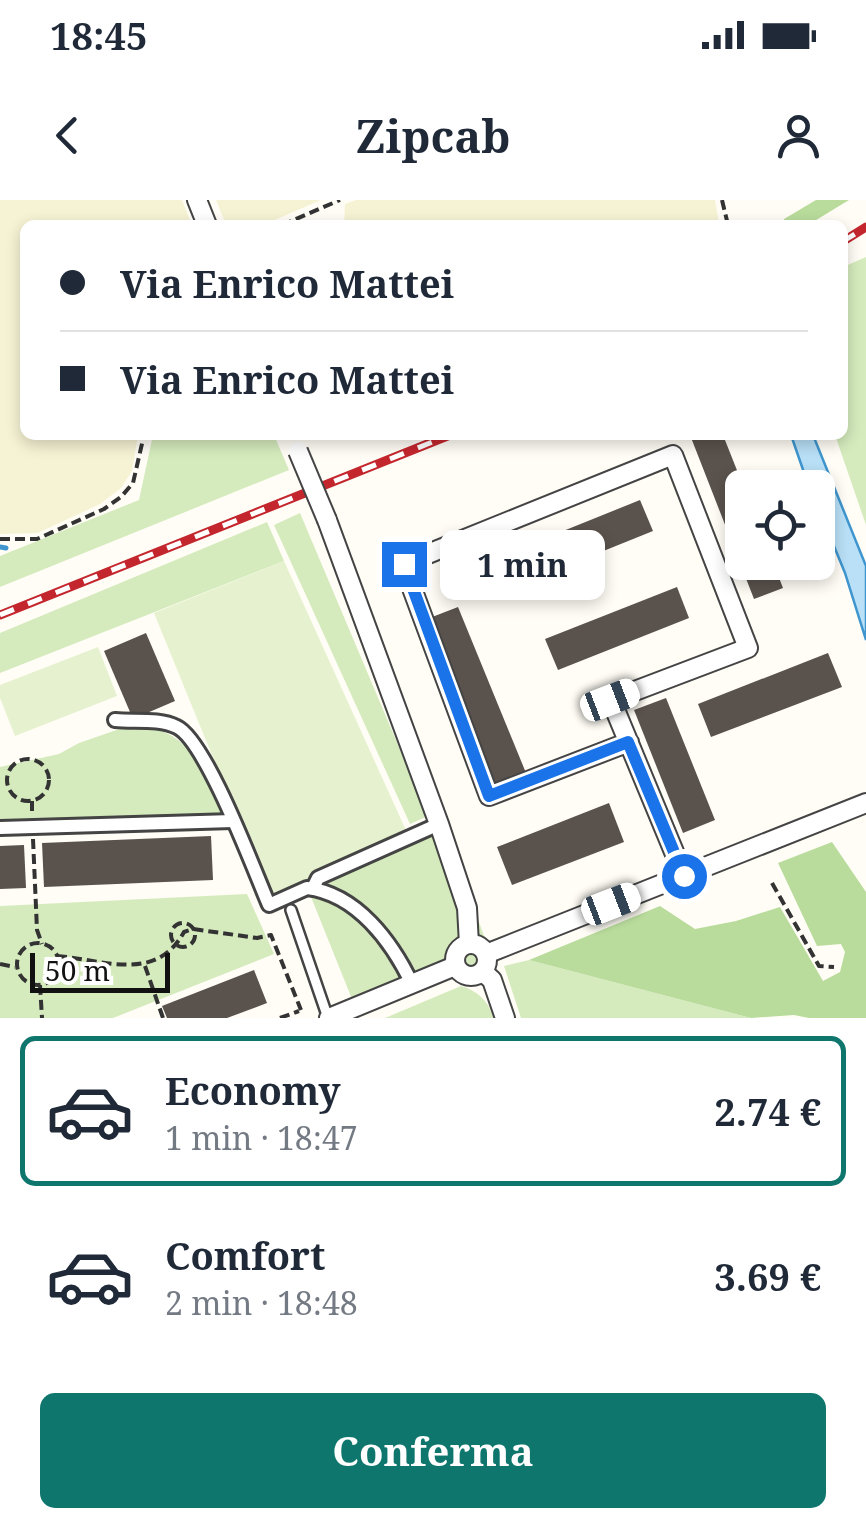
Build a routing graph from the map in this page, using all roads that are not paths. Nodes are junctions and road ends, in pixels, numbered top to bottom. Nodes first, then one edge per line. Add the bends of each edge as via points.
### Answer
1 (295, 443) edge
2 (115, 720) dead end
3 (628, 742) junction
4 (866, 802) edge
5 (233, 821) junction
6 (439, 824) junction
7 (0, 828) edge
8 (684, 876) junction
9 (313, 888) junction
10 (292, 910) dead end
11 (470, 944) junction
12 (484, 963) junction
13 (455, 966) junction
14 (412, 984) junction
15 (328, 1018) edge
16 (505, 1018) edge

1 - 6 street, bridge
2 - 5 street via 166,724 186,734
3 - 3 street via 489,796 404,564 673,456 748,648 610,700
3 - 8 street
4 - 8 street
5 - 7 street
5 - 9 street via 268,905
6 - 9 street via 318,878
6 - 11 street via 467,908
8 - 12 street
9 - 14 street via 370,922
10 - 15 lane
11 - 12 street via 480,946
11 - 13 street via 456,952
12 - 13 street via 468,976
12 - 16 street
13 - 14 street
14 - 15 street

